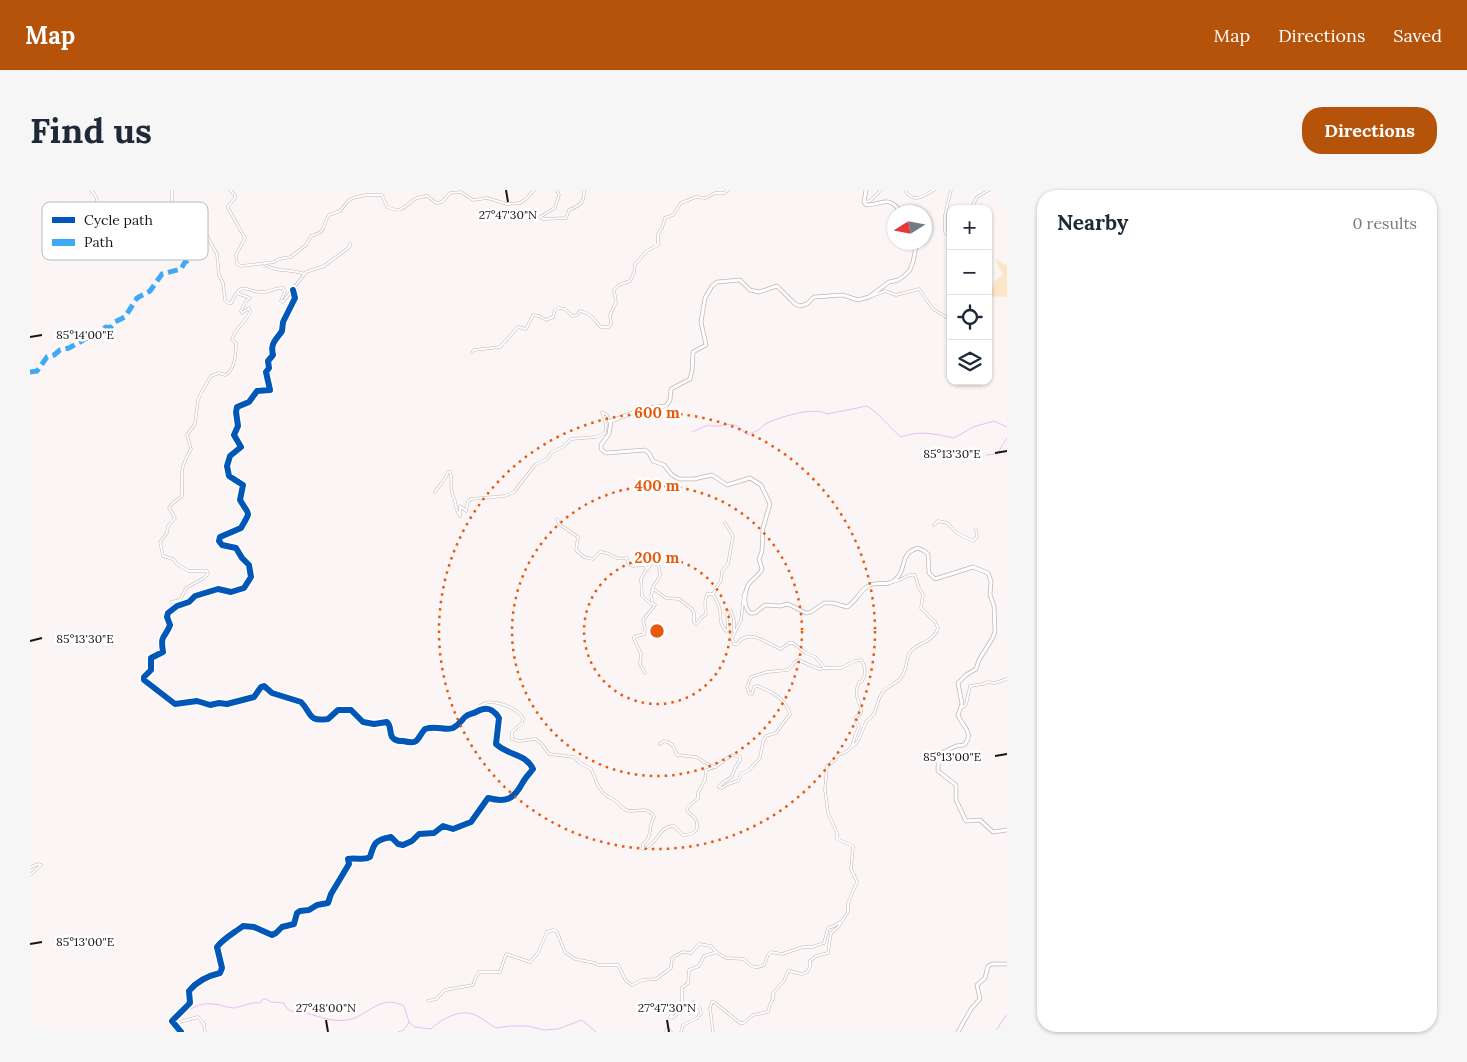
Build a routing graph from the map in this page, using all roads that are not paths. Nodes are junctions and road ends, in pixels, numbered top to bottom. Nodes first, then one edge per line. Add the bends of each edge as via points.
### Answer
1 (91, 190) edge
2 (230, 190) edge
3 (534, 190) edge
4 (557, 190) edge
5 (584, 190) edge
6 (728, 190) edge
7 (866, 190) edge
8 (881, 190) edge
9 (905, 190) edge
10 (934, 190) edge
11 (951, 190) edge
12 (989, 190) edge
13 (97, 202) edge
14 (864, 202) junction
15 (896, 205) edge
16 (947, 205) edge
17 (974, 205) edge
18 (947, 207) edge
19 (947, 234) edge
20 (208, 238) edge
21 (350, 243) dead end
22 (915, 250) edge
23 (263, 264) junction
24 (305, 274) junction
25 (293, 290) junction
26 (237, 293) junction
27 (869, 297) junction
28 (947, 317) edge
29 (472, 353) dead end
30 (610, 424) junction
31 (435, 492) dead end
32 (557, 519) dead end
33 (724, 523) dead end
34 (934, 525) dead end
35 (976, 530) dead end
36 (647, 570) junction
37 (891, 582) junction
38 (652, 590) junction
39 (746, 592) junction
40 (713, 594) junction
41 (653, 604) junction
42 (173, 610) junction
43 (734, 633) junction
44 (825, 668) junction
45 (645, 673) dead end
46 (1007, 678) edge
47 (960, 708) junction
48 (480, 709) junction
49 (660, 744) dead end
50 (851, 747) junction
51 (716, 767) junction
52 (1007, 830) edge
53 (30, 867) edge
54 (30, 875) edge
55 (840, 922) junction
56 (717, 952) junction
57 (1007, 964) edge
58 (428, 1001) dead end
59 (172, 1024) junction
60 (178, 1028) junction
61 (176, 1032) edge
62 (181, 1032) edge
63 (205, 1032) edge
64 (666, 1032) edge
65 (671, 1032) edge
66 (681, 1032) edge
67 (712, 1032) edge
68 (958, 1032) edge

1 - 13 street
2 - 23 street via 235,198 228,208 245,238 236,255 237,264
3 - 23 street via 520,203 507,204 488,198 473,200 456,192 450,193 442,202 427,196 418,198 399,210 388,207 382,195 360,196 329,215 322,231 311,236 294,256
4 - 5 street via 559,195 555,208 540,217 543,219 566,218 569,210 579,206 583,200
6 - 29 street via 680,203 673,215 665,218 658,234 658,245 635,264 630,281 619,284 614,290 616,302 609,327 600,327 586,313 580,311 572,316 559,308 555,310 554,317 546,320 533,315 526,329 518,327 500,347 474,350
7 - 14 street
8 - 14 street via 870,201
9 - 10 street via 912,198
11 - 16 street
12 - 17 street via 977,197
14 - 15 street via 869,205 891,202
18 - 19 street
20 - 26 street via 218,258 225,300 231,303
21 - 24 street via 347,249 324,266
22 - 27 street via 913,262 904,276 889,282
23 - 24 street
24 - 25 street
25 - 26 street via 283,302 285,291 280,287 263,292 244,287
25 - 42 street via 294,298 268,361 266,374 270,390 257,392 249,402 237,407 238,426 234,435 241,446 230,454 227,463 229,476 243,485 240,500 249,514 241,528 223,534 219,541 227,547 236,548 249,565 250,579 240,590 218,590 195,596
26 - 42 street via 250,298 241,311 249,308 250,312 233,335 236,351 228,374 213,375 200,396 195,424 187,435 191,449 182,465 182,496 170,508 175,518 160,542 163,556 174,559 189,571 204,570 208,574 186,588 180,600 171,602
27 - 28 street via 884,291 896,294 919,289 933,308
27 - 30 street via 858,300 843,295 814,297 800,306 777,286 759,292 750,290 740,280 718,282 712,286 704,302 701,322 706,345 693,352 690,379 671,389 666,406 640,408 613,419
30 - 31 street via 602,412 605,433 571,439 535,466 514,492 505,496 471,499 466,511 460,506 460,516 451,490 450,472
30 - 39 street via 609,434 601,445 606,453 645,450 653,461 664,465 672,475 681,479 709,475 727,485 750,478 760,483 770,504 759,559 762,570
32 - 36 street via 559,524 578,536 576,550 587,559 605,552 617,559 627,558 630,564 644,565
33 - 40 street via 732,536 729,562
34 - 35 street via 938,521 947,523 957,533 973,540 977,537
36 - 38 street via 654,563 661,573
36 - 41 street via 642,579 642,596
37 - 39 street via 869,585 847,607 824,603 809,613 788,604 765,606 750,613 745,605
37 - 47 street via 901,574 907,553 918,548 928,554 929,572 935,579 973,567 990,574 995,632 976,669 959,681
37 - 50 street via 914,574 922,594 920,607 938,628 928,641 910,653 903,675 882,693 873,716
38 - 40 street via 666,598 679,599 692,609 696,625 706,614 707,594
38 - 41 street
39 - 43 street
40 - 43 street via 726,631 727,614 732,612
41 - 45 street via 643,620 644,634 634,637
42 - 48 street via 166,615 170,625 161,641 163,652 151,657 150,672 143,678 173,704 198,701 210,705 230,703 254,697 264,686 272,693 301,702 314,719 328,719 338,710 351,710 363,722 387,722 395,740 412,743 426,729 454,727
43 - 44 street via 732,641 735,645 749,636 781,649 793,643 815,657
44 - 50 street via 842,667 859,660 864,666 864,677 859,682 856,699 861,708 855,717 859,727
44 - 51 street via 819,669 798,660 788,670 751,677 747,688 749,693 752,694 754,687 758,686 776,694 790,714 776,733 766,736 760,758 741,774 738,781 719,787 731,777 740,757 729,756
46 - 47 street via 996,683 970,686 966,705
47 - 52 street via 958,715 969,733 967,742 942,752 938,770 956,785 956,800 966,821 980,820 993,832
48 - 51 street via 484,703 496,702 520,713 522,723 512,732 512,739 535,739 549,754 574,757 591,769 602,791 623,808 650,812 654,817 652,830 642,846 644,849 666,827 674,826 683,835 695,831 697,822 687,808 697,800 706,770
48 - 59 street via 488,708 498,715 496,744 504,751 526,759 533,767 519,792 502,801 488,798 469,823 419,834 406,845 398,844 390,836 377,841 370,858 348,859 350,862 328,903 300,911 294,924 282,926 274,935 244,926 225,938 217,947 222,968 220,973 195,984 189,991 190,1003
49 - 51 street via 669,742 677,755 696,757
50 - 55 street via 827,766 825,788 828,814 837,838 853,846 851,870 857,880 848,912
53 - 54 street via 41,865
55 - 56 street via 828,928 824,943 782,954 770,952 762,966 752,967 744,959 726,958
55 - 67 street via 831,933 828,953 810,961 807,972 788,971 773,993 767,1013 753,1015 742,1024 712,1002
56 - 58 street via 711,946 698,944 691,953 682,952 672,958 671,968 658,978 632,985 626,981 618,965 598,965 568,954 553,930 547,932 538,953 530,962 506,954 500,972 479,972 473,985 445,990 436,999
56 - 66 street via 704,956 699,966 689,970 688,982 682,988 682,1003 670,1017 686,1010 694,1002 701,1013 683,1025
57 - 68 street via 988,966 985,978 977,985 980,999
59 - 60 street
59 - 63 street via 198,1017
60 - 61 street
60 - 62 street
64 - 65 street via 667,1029

